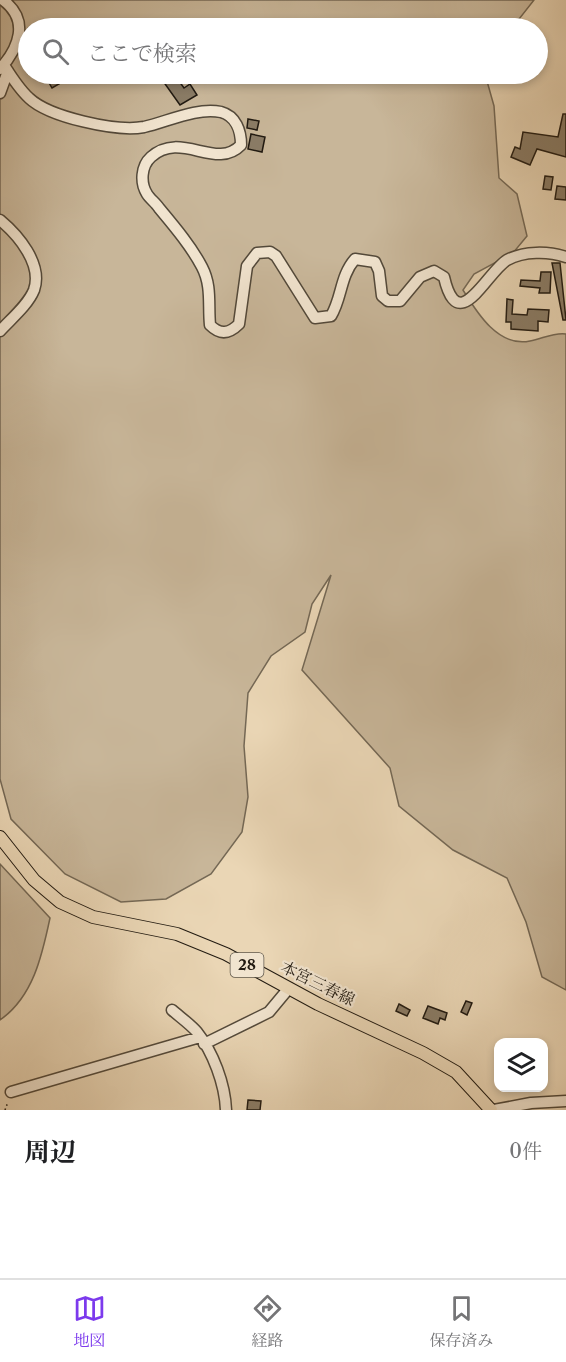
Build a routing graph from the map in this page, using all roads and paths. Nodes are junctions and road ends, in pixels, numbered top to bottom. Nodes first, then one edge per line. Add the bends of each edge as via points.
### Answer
1 (3, 0) edge
2 (18, 18) edge
3 (18, 39) edge
4 (4, 68) edge
5 (0, 93) edge
6 (0, 220) edge
7 (566, 257) edge
8 (0, 331) edge
9 (0, 837) edge
10 (289, 988) junction
11 (171, 1010) dead end
12 (202, 1040) junction
13 (11, 1092) dead end
14 (566, 1101) edge
15 (226, 1110) edge
16 (493, 1110) edge

1 - 2 street via 13,7
3 - 4 street
4 - 5 street
4 - 7 street via 30,99 49,112 78,119 133,128 188,115 222,112 236,122 241,135 238,148 220,154 171,146 150,157 142,180 147,195 203,268 210,290 210,325 216,331 222,333 239,324 247,266 257,253 270,252 276,256 315,318 322,319 331,316 336,308 343,278 355,259 375,262 382,296 388,301 400,301 420,277 434,272 444,277 449,296 462,302 471,299 496,268 517,256 550,252
6 - 8 street via 20,241 32,260 35,275 28,300
9 - 10 main road, 本宮三春線 / 28 via 34,880 60,902 101,919 177,934
10 - 12 street via 269,1012
10 - 16 main road, 本宮三春線 / 28 via 456,1072
11 - 12 street
12 - 13 street
12 - 15 street via 221,1079
14 - 16 street via 531,1102

